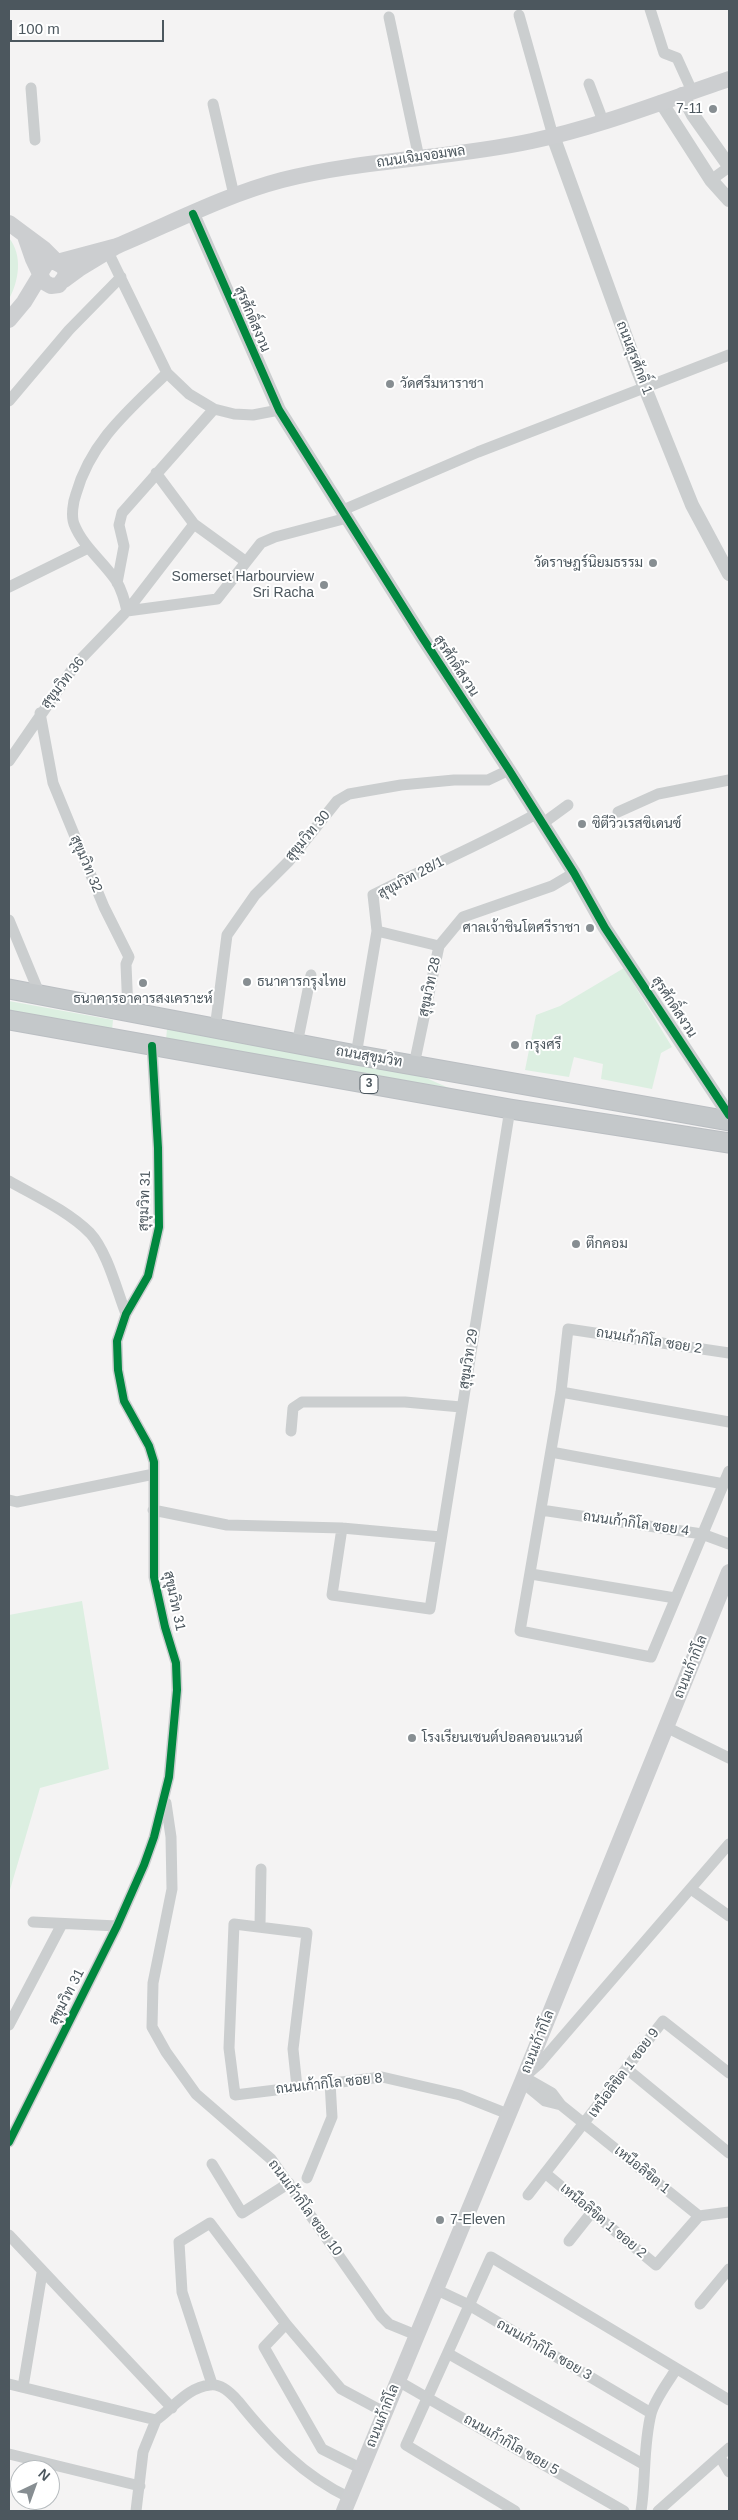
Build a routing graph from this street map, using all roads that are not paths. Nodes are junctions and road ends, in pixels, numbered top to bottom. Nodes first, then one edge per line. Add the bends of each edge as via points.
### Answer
1 (650, 9) edge
2 (519, 15) dead end
3 (389, 17) dead end
4 (729, 78) edge
5 (589, 84) dead end
6 (31, 88) dead end
7 (687, 93) junction
8 (661, 102) junction
9 (213, 104) dead end
10 (603, 121) junction
11 (553, 136) junction
12 (35, 140) dead end
13 (419, 158) junction
14 (729, 167) edge
15 (711, 180) junction
16 (234, 195) junction
17 (727, 200) edge
18 (193, 214) junction
19 (9, 223) edge
20 (25, 236) junction
21 (42, 248) junction
22 (113, 249) junction
23 (80, 254) junction
24 (57, 262) junction
25 (41, 273) junction
26 (121, 277) junction
27 (60, 283) junction
28 (24, 302) junction
29 (9, 320) edge
30 (729, 354) edge
31 (167, 373) junction
32 (644, 386) junction
33 (9, 401) edge
34 (214, 409) junction
35 (279, 410) junction
36 (156, 473) junction
37 (345, 514) junction
38 (194, 524) junction
39 (88, 548) junction
40 (245, 561) junction
41 (729, 574) edge
42 (117, 583) junction
43 (9, 587) edge
44 (127, 611) junction
45 (40, 713) junction
46 (9, 761) edge
47 (510, 770) junction
48 (729, 780) edge
49 (568, 805) dead end
50 (618, 812) dead end
51 (539, 819) junction
52 (574, 873) junction
53 (9, 920) edge
54 (376, 931) junction
55 (438, 946) junction
56 (311, 975) dead end
57 (9, 989) edge
58 (40, 995) junction
59 (128, 1012) junction
60 (9, 1020) edge
61 (215, 1029) junction
62 (297, 1044) junction
63 (152, 1046) junction
64 (356, 1055) junction
65 (414, 1065) junction
66 (510, 1109) junction
67 (729, 1115) edge
68 (729, 1121) edge
69 (729, 1143) edge
70 (9, 1180) edge
71 (126, 1314) junction
72 (729, 1353) edge
73 (561, 1392) junction
74 (462, 1407) junction
75 (729, 1422) edge
76 (291, 1431) dead end
77 (552, 1452) junction
78 (729, 1471) edge
79 (154, 1474) junction
80 (724, 1484) junction
81 (9, 1500) edge
82 (153, 1510) junction
83 (541, 1510) junction
84 (342, 1528) junction
85 (702, 1534) junction
86 (440, 1537) junction
87 (729, 1544) edge
88 (729, 1572) edge
89 (531, 1574) junction
90 (674, 1598) junction
91 (666, 1728) junction
92 (729, 1758) edge
93 (165, 1794) junction
94 (729, 1844) edge
95 (261, 1869) dead end
96 (691, 1889) junction
97 (729, 1916) edge
98 (34, 1922) dead end
99 (62, 1924) junction
100 (260, 1925) junction
101 (117, 1926) junction
102 (9, 2025) edge
103 (627, 2068) junction
104 (729, 2073) edge
105 (523, 2080) junction
106 (330, 2082) junction
107 (297, 2087) junction
108 (508, 2114) junction
109 (584, 2124) junction
110 (9, 2142) edge
111 (729, 2152) edge
112 (212, 2164) dead end
113 (545, 2174) junction
114 (308, 2178) dead end
115 (289, 2183) junction
116 (528, 2195) dead end
117 (592, 2212) junction
118 (729, 2212) edge
119 (699, 2216) junction
120 (9, 2235) edge
121 (569, 2241) dead end
122 (729, 2269) edge
123 (42, 2272) junction
124 (436, 2289) junction
125 (700, 2304) dead end
126 (469, 2305) junction
127 (286, 2324) junction
128 (416, 2335) junction
129 (449, 2354) junction
130 (676, 2369) junction
131 (398, 2381) junction
132 (9, 2384) edge
133 (212, 2384) junction
134 (23, 2387) junction
135 (429, 2398) junction
136 (729, 2400) edge
137 (172, 2408) junction
138 (384, 2412) junction
139 (652, 2413) junction
140 (156, 2420) junction
141 (729, 2448) edge
142 (9, 2454) edge
143 (720, 2457) junction
144 (644, 2464) junction
145 (362, 2469) junction
146 (729, 2472) edge
147 (140, 2486) junction
148 (347, 2504) edge
149 (136, 2511) edge
150 (515, 2511) edge
151 (624, 2511) edge
152 (641, 2511) edge
153 (658, 2511) edge

1 - 7 street via 664,53 677,58
2 - 11 street
3 - 13 street
4 - 7 main road, ถนนเจิมจอมพล
5 - 10 street
6 - 12 street
7 - 8 main road, ถนนเจิมจอมพล
7 - 14 street via 693,115
8 - 10 main road, ถนนเจิมจอมพล
8 - 15 street
9 - 16 street
10 - 11 main road, ถนนเจิมจอมพล
11 - 13 main road, ถนนเจิมจอมพล
11 - 32 street, ถนนสุรศักดิ์ 1
13 - 16 main road, ถนนเจิมจอมพล via 311,173
14 - 15 street
15 - 17 street
16 - 18 main road, ถนนเจิมจอมพล
18 - 22 main road, ถนนเจิมจอมพล
18 - 35 street, สุรศักดิ์สงวน
19 - 20 main road
20 - 21 main road
20 - 25 main road via 32,259
21 - 23 main road
21 - 24 main road
22 - 23 main road, ถนนเจิมจอมพล
22 - 26 street
22 - 27 main road, ถนนเจิมจอมพล
23 - 24 main road, ถนนเจิมจอมพล
24 - 25 main road via 46,264
24 - 27 main road via 66,270
25 - 27 main road via 44,282
25 - 28 main road
26 - 31 street
26 - 33 street via 69,330
27 - 28 main road, ถนนเจิมจอมพล
28 - 29 main road
30 - 32 street
31 - 34 street via 189,394
31 - 39 street via 117,422 95,448 81,474 74,500 73,522
32 - 37 street via 478,452
32 - 41 street, ถนนสุรศักดิ์ 1 via 695,512
34 - 35 street via 253,415
34 - 36 street
35 - 37 street, สุรศักดิ์สงวน
36 - 38 street
36 - 42 street via 122,513 119,525 124,546
37 - 40 street via 261,543
37 - 47 street, สุรศักดิ์สงวน
38 - 40 street
38 - 44 street, สุขุมวิท 36
39 - 42 street
39 - 43 street
40 - 44 street via 217,599
42 - 44 street
44 - 45 street, สุขุมวิท 36 via 76,664
45 - 46 street, สุขุมวิท 36
45 - 59 street, สุขุมวิท 32 via 53,783 104,907 129,957 126,964
47 - 51 street, สุรศักดิ์สงวน
47 - 61 street, สุขุมวิท 30 via 488,780 401,785 349,794 337,801 289,860 255,895 227,935
48 - 50 street via 658,794
49 - 51 street
51 - 52 street, สุรศักดิ์สงวน
51 - 54 street, สุขุมวิท 28/1 via 444,859 373,895
52 - 55 street, สุขุมวิท 28 via 552,886 463,917
52 - 67 street, สุรศักดิ์สงวน via 605,928
53 - 58 street
54 - 55 street
54 - 64 street, สุขุมวิท 28/1
55 - 65 street, สุขุมวิท 28
56 - 62 street
57 - 58 highway, ถนนสุขุมวิท / 3
58 - 59 highway, ถนนสุขุมวิท / 3
59 - 61 highway, ถนนสุขุมวิท / 3
60 - 63 highway, ถนนสุขุมวิท / 3
61 - 62 highway, ถนนสุขุมวิท / 3
62 - 64 highway, ถนนสุขุมวิท / 3
63 - 66 highway, ถนนสุขุมวิท / 3
63 - 71 street, สุขุมวิท 31 via 159,1227 148,1276
64 - 65 highway, ถนนสุขุมวิท / 3
65 - 68 highway, ถนนสุขุมวิท / 3
66 - 69 highway, ถนนสุขุมวิท / 3
66 - 74 street, สุขุมวิท 29
70 - 71 street via 71,1218 90,1234 100,1249
71 - 79 street, สุขุมวิท 31 via 117,1341 118,1370 124,1402 149,1446
72 - 73 street, ถนนเก้ากิโล ซอย 2 via 568,1329
73 - 75 street
73 - 77 street
74 - 76 street via 405,1402 302,1402 293,1408
74 - 86 street, สุขุมวิท 29
77 - 80 street
77 - 83 street
78 - 80 street
79 - 81 street via 17,1502
79 - 82 street, สุขุมวิท 31
80 - 85 street
82 - 84 street via 227,1525
82 - 93 street, สุขุมวิท 31 via 154,1577 176,1662 177,1690
83 - 85 street, ถนนเก้ากิโล ซอย 4
83 - 89 street
84 - 86 street
84 - 86 street, สุขุมวิท 29 via 332,1595 430,1609
85 - 87 street, ถนนเก้ากิโล ซอย 4
85 - 90 street
88 - 91 main road, ถนนเก้ากิโล
89 - 90 street
89 - 90 street via 520,1631 651,1657
91 - 92 street
91 - 105 main road, ถนนเก้ากิโล
93 - 101 street, สุขุมวิท 31 via 154,1837
93 - 115 street, ถนนเก้ากิโล ซอย 10 via 171,1837 172,1889 153,1983 152,2026 196,2094 272,2159
94 - 96 street
95 - 100 street
96 - 97 street
96 - 105 street
98 - 99 street
99 - 101 street
99 - 102 street
100 - 107 street via 307,1933 292,2049
100 - 107 street, ถนนเก้ากิโล ซอย 8 via 234,1924 230,2048 235,2095
101 - 110 street, สุขุมวิท 31
103 - 104 street, เหนือลิขิต 1 ซอย 9 via 663,2021
103 - 109 street, เหนือลิขิต 1 ซอย 9
103 - 111 street
105 - 108 main road, ถนนเก้ากิโล
105 - 109 street, เหนือลิขิต 1 via 552,2093 561,2106
106 - 107 street, ถนนเก้ากิโล ซอย 8
106 - 108 street, ถนนเก้ากิโล ซอย 8 via 382,2077 402,2080 460,2095
106 - 114 street via 332,2117
108 - 124 main road, ถนนเก้ากิโล
109 - 113 street, เหนือลิขิต 1 ซอย 9
109 - 119 street, เหนือลิขิต 1
112 - 115 street via 242,2213
113 - 116 street, เหนือลิขิต 1 ซอย 9
113 - 117 street, เหนือลิขิต 1 ซอย 2
115 - 128 street, ถนนเก้ากิโล ซอย 10 via 381,2316 389,2324
117 - 119 street, เหนือลิขิต 1 ซอย 2 via 656,2265
117 - 121 street
118 - 119 street
120 - 123 street
122 - 125 street
123 - 134 street
123 - 137 street
124 - 126 street, ถนนเก้ากิโล ซอย 3
124 - 128 main road, ถนนเก้ากิโล
126 - 129 street
126 - 130 street via 491,2257
126 - 139 street, ถนนเก้ากิโล ซอย 3
127 - 133 street via 210,2223 179,2242 182,2292
127 - 138 street via 341,2389
127 - 145 street via 264,2347 322,2449
128 - 131 main road, ถนนเก้ากิโล
129 - 135 street
129 - 144 street
130 - 136 street
130 - 139 street
131 - 135 street, ถนนเก้ากิโล ซอย 5
131 - 138 main road, ถนนเก้ากิโล
132 - 134 street
133 - 137 street via 195,2389
133 - 148 street via 229,2391 291,2461
134 - 140 street
135 - 150 street via 406,2446
135 - 151 street, ถนนเก้ากิโล ซอย 5
137 - 140 street
138 - 145 main road, ถนนเก้ากิโล
139 - 144 street
140 - 147 street via 142,2452
141 - 143 street
142 - 147 street
143 - 146 street
143 - 153 street
144 - 152 street
145 - 148 main road, ถนนเก้ากิโล
147 - 149 street

